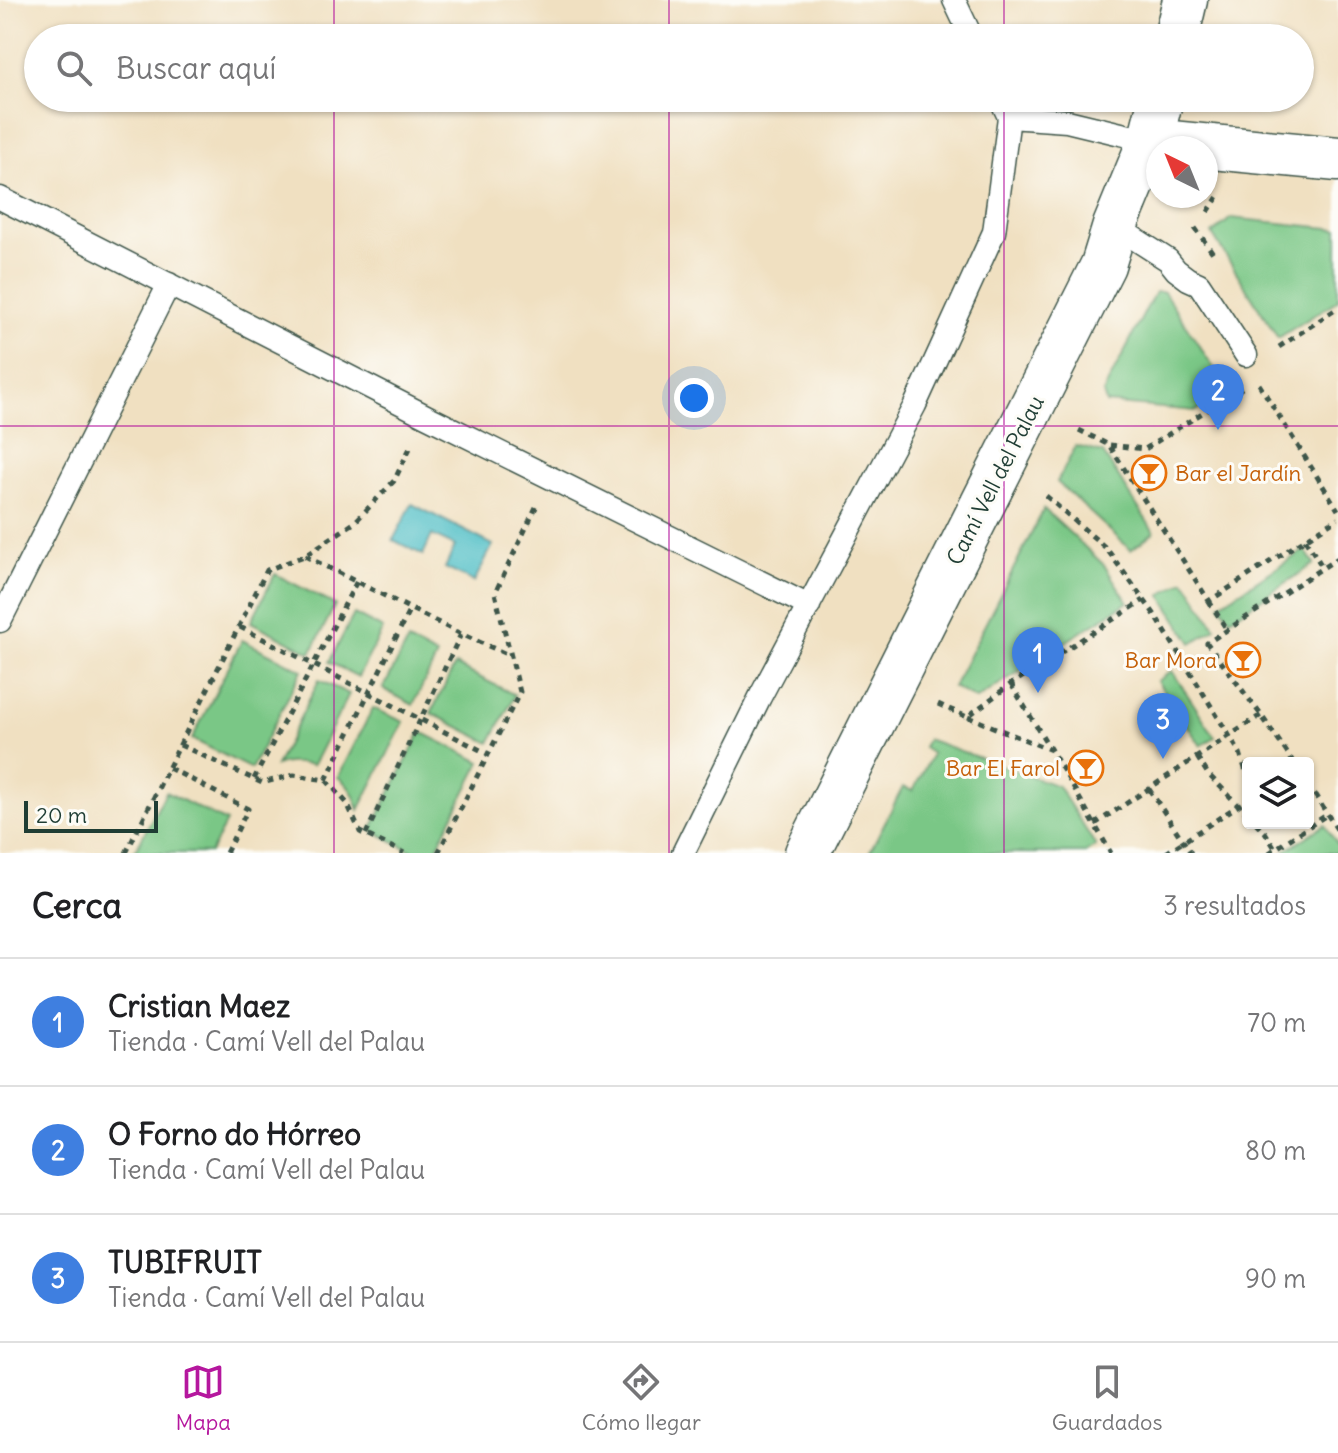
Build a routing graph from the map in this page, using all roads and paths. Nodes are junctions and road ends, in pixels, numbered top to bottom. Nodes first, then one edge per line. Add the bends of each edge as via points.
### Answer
1 (954, 0) edge
2 (1185, 0) edge
3 (965, 24) edge
4 (1179, 24) edge
5 (1005, 112) edge
6 (1027, 112) edge
7 (1157, 112) edge
8 (1151, 136) edge
9 (1146, 140) edge
10 (1218, 148) edge
11 (1146, 151) edge
12 (1338, 159) edge
13 (0, 198) edge
14 (1115, 226) junction
15 (169, 284) junction
16 (1338, 308) edge
17 (1275, 349) dead end
18 (1246, 355) dead end
19 (1257, 379) dead end
20 (1244, 387) dead end
21 (1079, 430) dead end
22 (1109, 445) junction
23 (410, 448) dead end
24 (1046, 496) dead end
25 (1338, 510) edge
26 (1338, 518) edge
27 (521, 535) dead end
28 (1305, 539) junction
29 (304, 556) junction
30 (1338, 558) edge
31 (1323, 568) junction
32 (357, 581) junction
33 (1144, 600) junction
34 (1209, 601) junction
35 (809, 606) junction
36 (410, 609) junction
37 (0, 621) edge
38 (240, 627) junction
39 (1227, 630) junction
40 (461, 634) junction
41 (511, 656) junction
42 (313, 665) junction
43 (1011, 684) junction
44 (368, 694) junction
45 (938, 704) dead end
46 (1261, 715) junction
47 (967, 717) junction
48 (420, 719) junction
49 (1229, 736) junction
50 (180, 745) junction
51 (1051, 750) junction
52 (488, 754) junction
53 (1197, 757) junction
54 (1290, 757) edge
55 (1242, 759) edge
56 (169, 768) junction
57 (254, 779) junction
58 (326, 780) junction
59 (1149, 789) junction
60 (1314, 793) edge
61 (1242, 803) edge
62 (1239, 805) junction
63 (1242, 808) edge
64 (1328, 814) junction
65 (1095, 824) junction
66 (1262, 829) edge
67 (1264, 829) edge
68 (1338, 831) edge
69 (1265, 832) junction
70 (366, 834) junction
71 (1184, 842) junction
72 (1277, 851) edge
73 (126, 853) edge
74 (226, 853) edge
75 (404, 853) edge
76 (438, 853) edge
77 (683, 853) edge
78 (807, 853) edge
79 (1111, 853) edge
80 (1166, 853) edge
81 (1191, 853) edge
82 (1269, 853) edge

1 - 3 lane
2 - 4 street
5 - 35 lane via 994,232 915,405
6 - 9 lane
7 - 8 street, Camí Vell del Palau
10 - 12 street
11 - 14 street, Camí Vell del Palau
13 - 15 lane
14 - 18 lane via 1199,284
14 - 78 street, Camí Vell del Palau via 1103,265
15 - 35 lane
15 - 37 lane
16 - 17 path
19 - 25 path
20 - 22 path via 1145,449
21 - 22 path
22 - 34 path
23 - 29 path via 394,481 354,523
24 - 33 path via 1106,548
26 - 28 path
27 - 41 path via 495,593
28 - 31 path
28 - 34 path
29 - 32 path
29 - 38 path via 267,570
30 - 31 path
31 - 39 path
32 - 36 path
32 - 42 path
33 - 43 path
33 - 49 path
34 - 39 path
35 - 77 lane
36 - 40 path
36 - 44 path
38 - 42 path
38 - 50 path
39 - 46 path via 1207,643
40 - 41 path
40 - 48 path
41 - 52 path via 520,692
42 - 44 path
42 - 57 path
43 - 47 path
43 - 51 path
44 - 48 path
44 - 58 path
45 - 47 path
46 - 49 path
46 - 54 path
47 - 51 path
48 - 52 path
48 - 70 path
49 - 53 path
49 - 55 path
50 - 56 path
50 - 57 path
51 - 65 path
52 - 76 path
53 - 59 path
53 - 62 path
56 - 73 path
56 - 74 path via 248,809
57 - 58 path via 262,783 294,775
58 - 70 path
59 - 65 path
59 - 71 path
60 - 64 path
61 - 62 path
62 - 63 path
62 - 71 path
64 - 68 path
64 - 72 path
65 - 79 path
66 - 69 path
67 - 69 path
69 - 72 path
70 - 75 path
71 - 80 path
71 - 81 path
72 - 82 path

